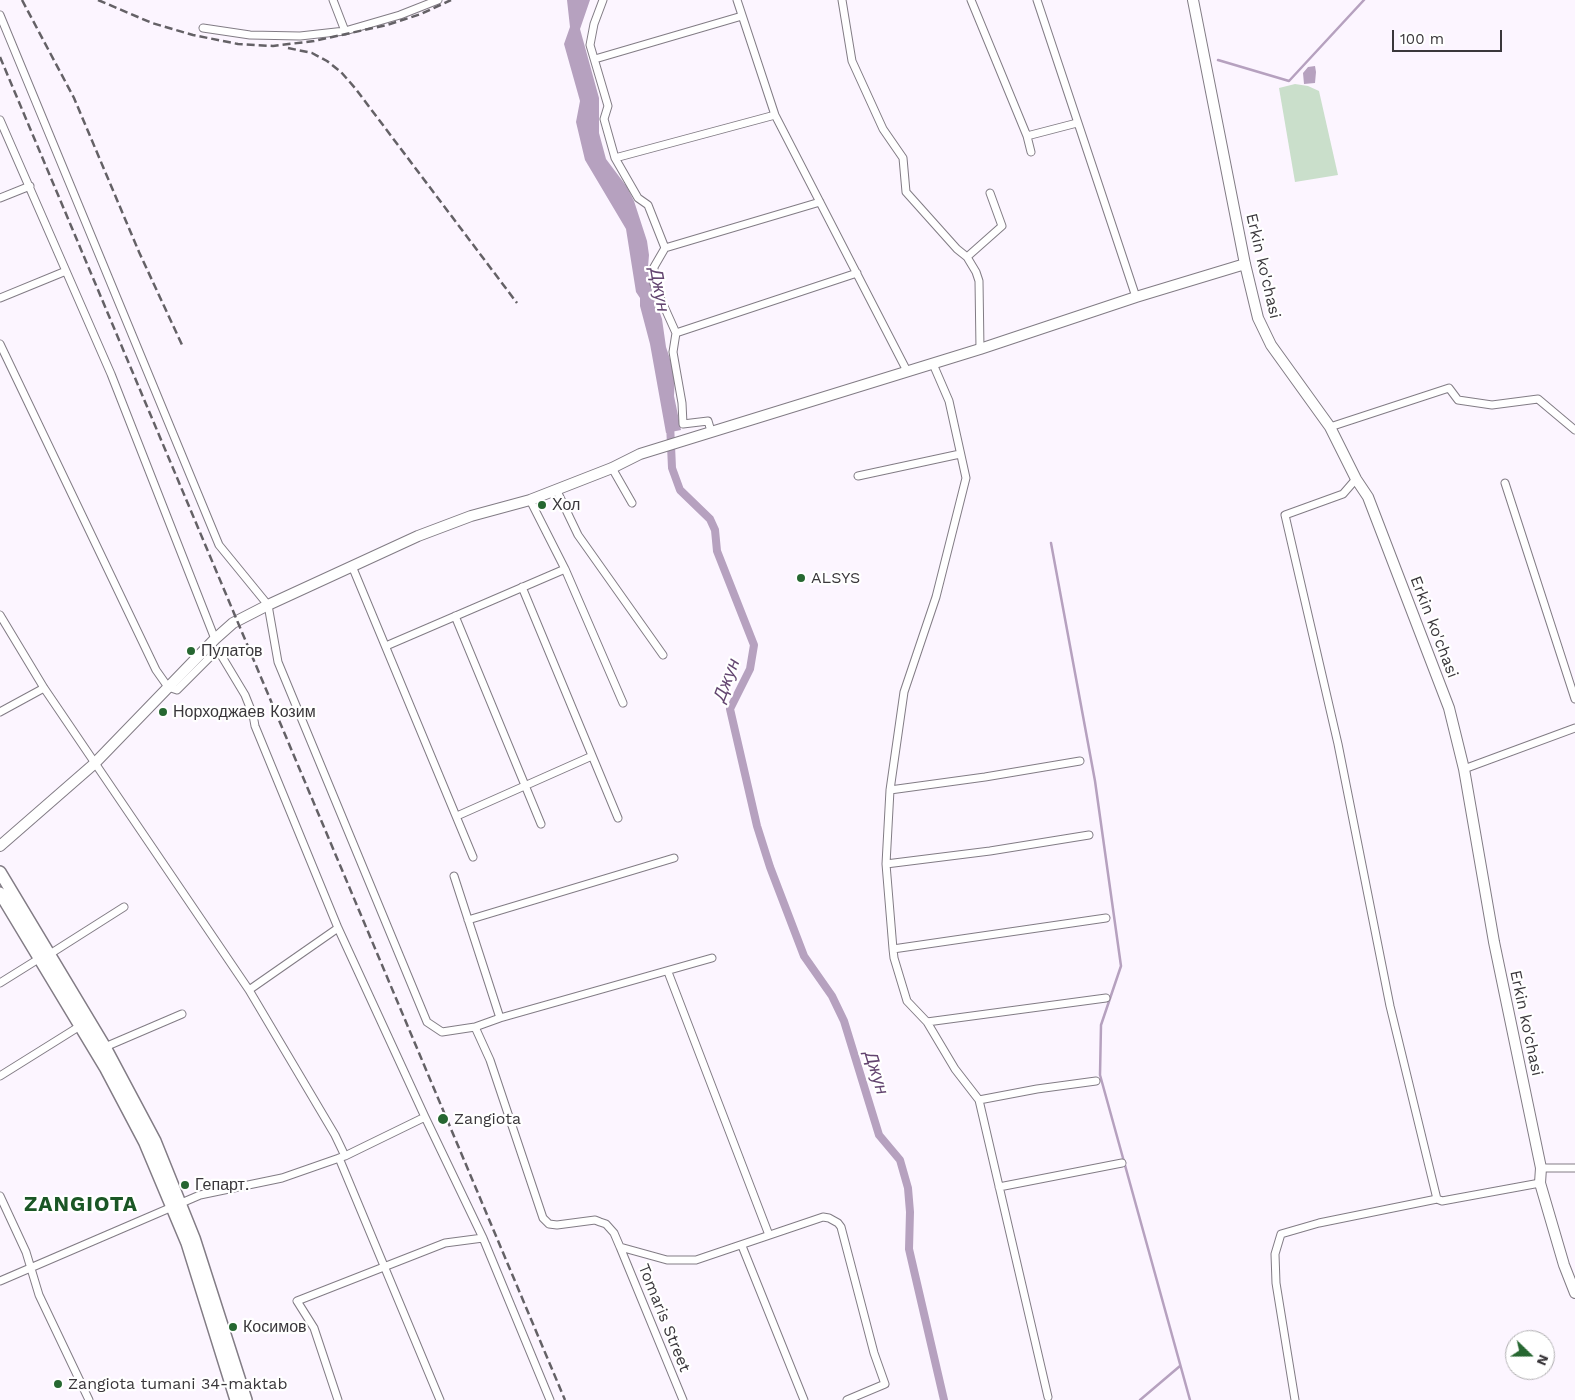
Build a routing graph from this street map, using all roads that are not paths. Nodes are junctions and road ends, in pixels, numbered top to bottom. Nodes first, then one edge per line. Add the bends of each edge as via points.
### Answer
1 (333, 0) edge
2 (438, 0) edge
3 (603, 0) edge
4 (737, 0) edge
5 (842, 0) edge
6 (971, 0) edge
7 (1037, 0) edge
8 (1193, 0) edge
9 (0, 15) edge
10 (742, 16) junction
11 (203, 28) dead end
12 (344, 31) junction
13 (595, 59) junction
14 (775, 115) junction
15 (0, 120) edge
16 (1077, 123) junction
17 (1027, 136) junction
18 (1031, 152) dead end
19 (616, 158) junction
20 (30, 186) junction
21 (990, 193) dead end
22 (0, 198) edge
23 (820, 202) junction
24 (665, 248) junction
25 (967, 257) junction
26 (1245, 264) junction
27 (66, 271) junction
28 (857, 273) junction
29 (1136, 297) junction
30 (0, 298) edge
31 (676, 333) junction
32 (0, 344) edge
33 (980, 349) junction
34 (933, 364) junction
35 (907, 371) junction
36 (1330, 427) junction
37 (1575, 430) edge
38 (711, 431) junction
39 (960, 454) junction
40 (612, 468) junction
41 (858, 476) dead end
42 (1356, 478) junction
43 (1505, 483) dead end
44 (556, 489) junction
45 (530, 500) junction
46 (632, 503) dead end
47 (352, 566) junction
48 (565, 569) junction
49 (522, 587) junction
50 (268, 604) junction
51 (0, 615) edge
52 (455, 616) junction
53 (214, 639) junction
54 (386, 646) junction
55 (664, 654) dead end
56 (168, 687) junction
57 (44, 688) junction
58 (1575, 699) edge
59 (623, 703) dead end
60 (0, 712) edge
61 (1575, 728) edge
62 (592, 756) junction
63 (1080, 762) dead end
64 (94, 764) junction
65 (1464, 769) junction
66 (526, 787) junction
67 (890, 790) junction
68 (457, 816) junction
69 (618, 818) dead end
70 (540, 824) dead end
71 (1089, 836) dead end
72 (0, 846) edge
73 (473, 856) dead end
74 (674, 858) dead end
75 (886, 864) junction
76 (0, 872) edge
77 (454, 876) dead end
78 (0, 893) edge
79 (124, 907) dead end
80 (1106, 918) dead end
81 (468, 920) junction
82 (338, 928) junction
83 (892, 949) junction
84 (45, 956) junction
85 (712, 958) dead end
86 (668, 972) junction
87 (0, 983) edge
88 (249, 990) junction
89 (1106, 998) dead end
90 (182, 1014) dead end
91 (500, 1018) junction
92 (927, 1022) junction
93 (80, 1026) junction
94 (475, 1027) junction
95 (105, 1047) junction
96 (0, 1076) edge
97 (1096, 1081) dead end
98 (979, 1100) junction
99 (425, 1117) junction
100 (342, 1157) junction
101 (1122, 1163) dead end
102 (1541, 1168) junction
103 (1575, 1168) edge
104 (1540, 1183) junction
105 (999, 1187) junction
106 (0, 1196) edge
107 (1437, 1199) junction
108 (176, 1204) junction
109 (769, 1235) junction
110 (483, 1238) junction
111 (742, 1246) junction
112 (620, 1247) junction
113 (32, 1267) junction
114 (384, 1267) junction
115 (0, 1281) edge
116 (1575, 1293) edge
117 (1048, 1397) dead end
118 (90, 1400) edge
119 (236, 1400) edge
120 (246, 1400) edge
121 (338, 1400) edge
122 (440, 1400) edge
123 (550, 1400) edge
124 (683, 1400) edge
125 (804, 1400) edge
126 (847, 1400) edge
127 (1295, 1400) edge

1 - 12 street
2 - 12 street
3 - 13 street via 590,45
4 - 10 street
5 - 25 street via 852,61 883,129 904,158 906,192
6 - 17 street
7 - 16 street
8 - 26 main road, Erkin ko'chasi
9 - 50 street via 219,544
10 - 13 street
10 - 14 street
11 - 12 street via 250,35 300,36
13 - 19 street via 608,106 604,119
14 - 19 street
14 - 23 street
15 - 20 street
16 - 17 street
16 - 29 street
17 - 18 street
19 - 24 street via 638,198 648,205
20 - 22 street
20 - 27 street
21 - 25 street via 1002,226
23 - 24 street
23 - 28 street
24 - 31 street via 654,267 654,284
25 - 33 street via 979,281
26 - 29 main road
26 - 36 main road, Erkin ko'chasi via 1264,332
27 - 30 street
27 - 53 street via 115,383
28 - 31 street
28 - 35 street
29 - 33 main road
31 - 38 street via 673,352 683,424 708,421
32 - 56 street via 156,670
33 - 34 main road
34 - 35 main road
34 - 39 street via 949,401
35 - 38 main road
36 - 37 street via 1449,388 1458,400 1492,405 1538,399
36 - 42 main road, Erkin ko'chasi
38 - 40 main road via 640,454
39 - 41 street
39 - 67 street via 966,478 936,597 904,692
40 - 44 main road
40 - 46 street
42 - 65 main road, Erkin ko'chasi via 1368,497 1449,708
42 - 107 street via 1343,494 1285,515 1338,744 1390,1006
43 - 58 street
44 - 45 main road
44 - 55 street via 578,536
45 - 47 main road via 471,516
45 - 48 street
47 - 50 main road
47 - 54 street
48 - 49 street
48 - 59 street
49 - 52 street
49 - 62 street
50 - 53 main road via 233,623
50 - 94 street via 278,662 427,1022 442,1032
51 - 57 street
52 - 54 street
52 - 66 street
53 - 56 main road
54 - 68 street
56 - 64 main road
56 - 82 street via 179,689 213,654 221,655 245,695 254,726
57 - 60 street
57 - 64 street
61 - 65 street
62 - 66 street
62 - 69 street
63 - 67 street
64 - 72 main road
64 - 88 street
65 - 102 main road, Erkin ko'chasi via 1494,942
66 - 68 street
66 - 70 street
67 - 75 street
68 - 73 street
71 - 75 street
74 - 81 street
75 - 83 street
76 - 84 main road
77 - 81 street
78 - 84 main road
79 - 84 street
80 - 83 street
81 - 91 street
82 - 88 street
82 - 99 street
83 - 92 street via 907,1001
84 - 87 street
84 - 93 main road
84 - 95 main road
85 - 86 street
86 - 91 street
86 - 109 street
88 - 100 street via 334,1136
89 - 92 street
90 - 95 street
91 - 94 street
92 - 98 street via 955,1069
93 - 96 street
93 - 108 main road
94 - 112 street, Tomaris Street via 490,1060 543,1218 553,1225 600,1222 614,1232
95 - 108 main road via 155,1141
97 - 98 street
98 - 105 street
99 - 100 street
99 - 110 street
100 - 108 street via 282,1178 200,1194
100 - 114 street
101 - 105 street
102 - 103 street
102 - 104 main road, Erkin ko'chasi
104 - 107 street via 1442,1201
104 - 116 main road, Erkin ko'chasi
105 - 117 street
106 - 113 street
107 - 127 street via 1318,1222 1281,1234 1275,1254 1276,1283
108 - 113 street
108 - 119 main road
108 - 120 main road via 194,1238
109 - 111 street
109 - 126 street via 823,1217 833,1220 841,1228 885,1384
110 - 114 street via 445,1243
110 - 123 street
111 - 112 street via 696,1260 667,1260
111 - 125 street
112 - 124 street, Tomaris Street
113 - 115 street
113 - 118 street via 39,1295
114 - 121 street via 297,1301 314,1328
114 - 122 street

